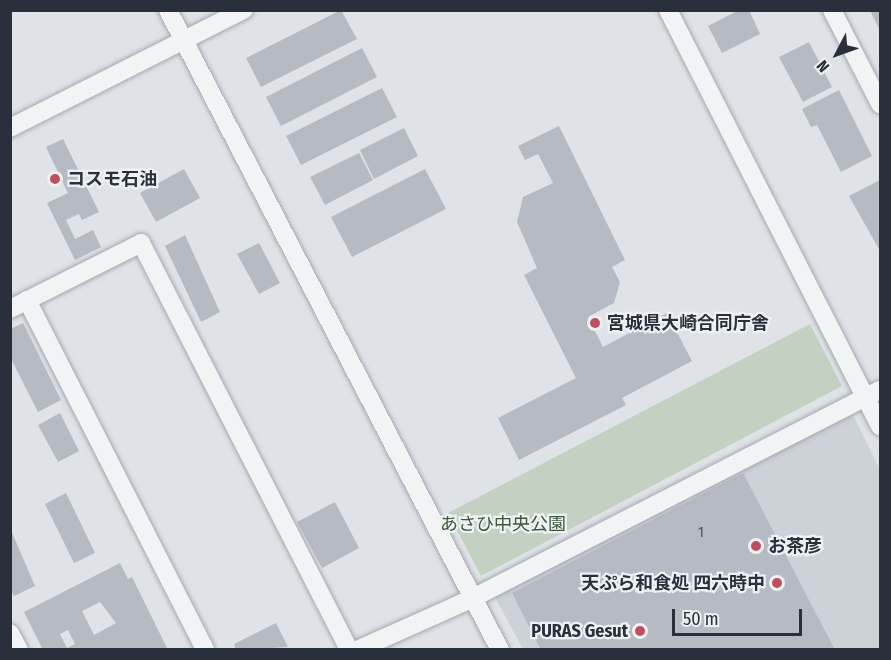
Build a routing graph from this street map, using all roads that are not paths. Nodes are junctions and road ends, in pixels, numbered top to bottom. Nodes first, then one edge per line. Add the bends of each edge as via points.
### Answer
1 (168, 10) edge
2 (244, 10) edge
3 (669, 10) edge
4 (832, 10) edge
5 (184, 41) junction
6 (880, 104) edge
7 (10, 128) edge
8 (19, 305) edge
9 (873, 394) edge
10 (880, 426) edge
11 (474, 598) junction
12 (10, 633) edge
13 (19, 650) edge
14 (205, 650) edge
15 (349, 650) edge
16 (357, 650) edge
17 (500, 650) edge

1 - 5 street
2 - 5 street
3 - 9 street
4 - 6 street
5 - 7 street
5 - 11 street
8 - 14 street
8 - 15 street via 141,243
9 - 10 street
9 - 11 street
11 - 16 street
11 - 17 street
12 - 13 street

